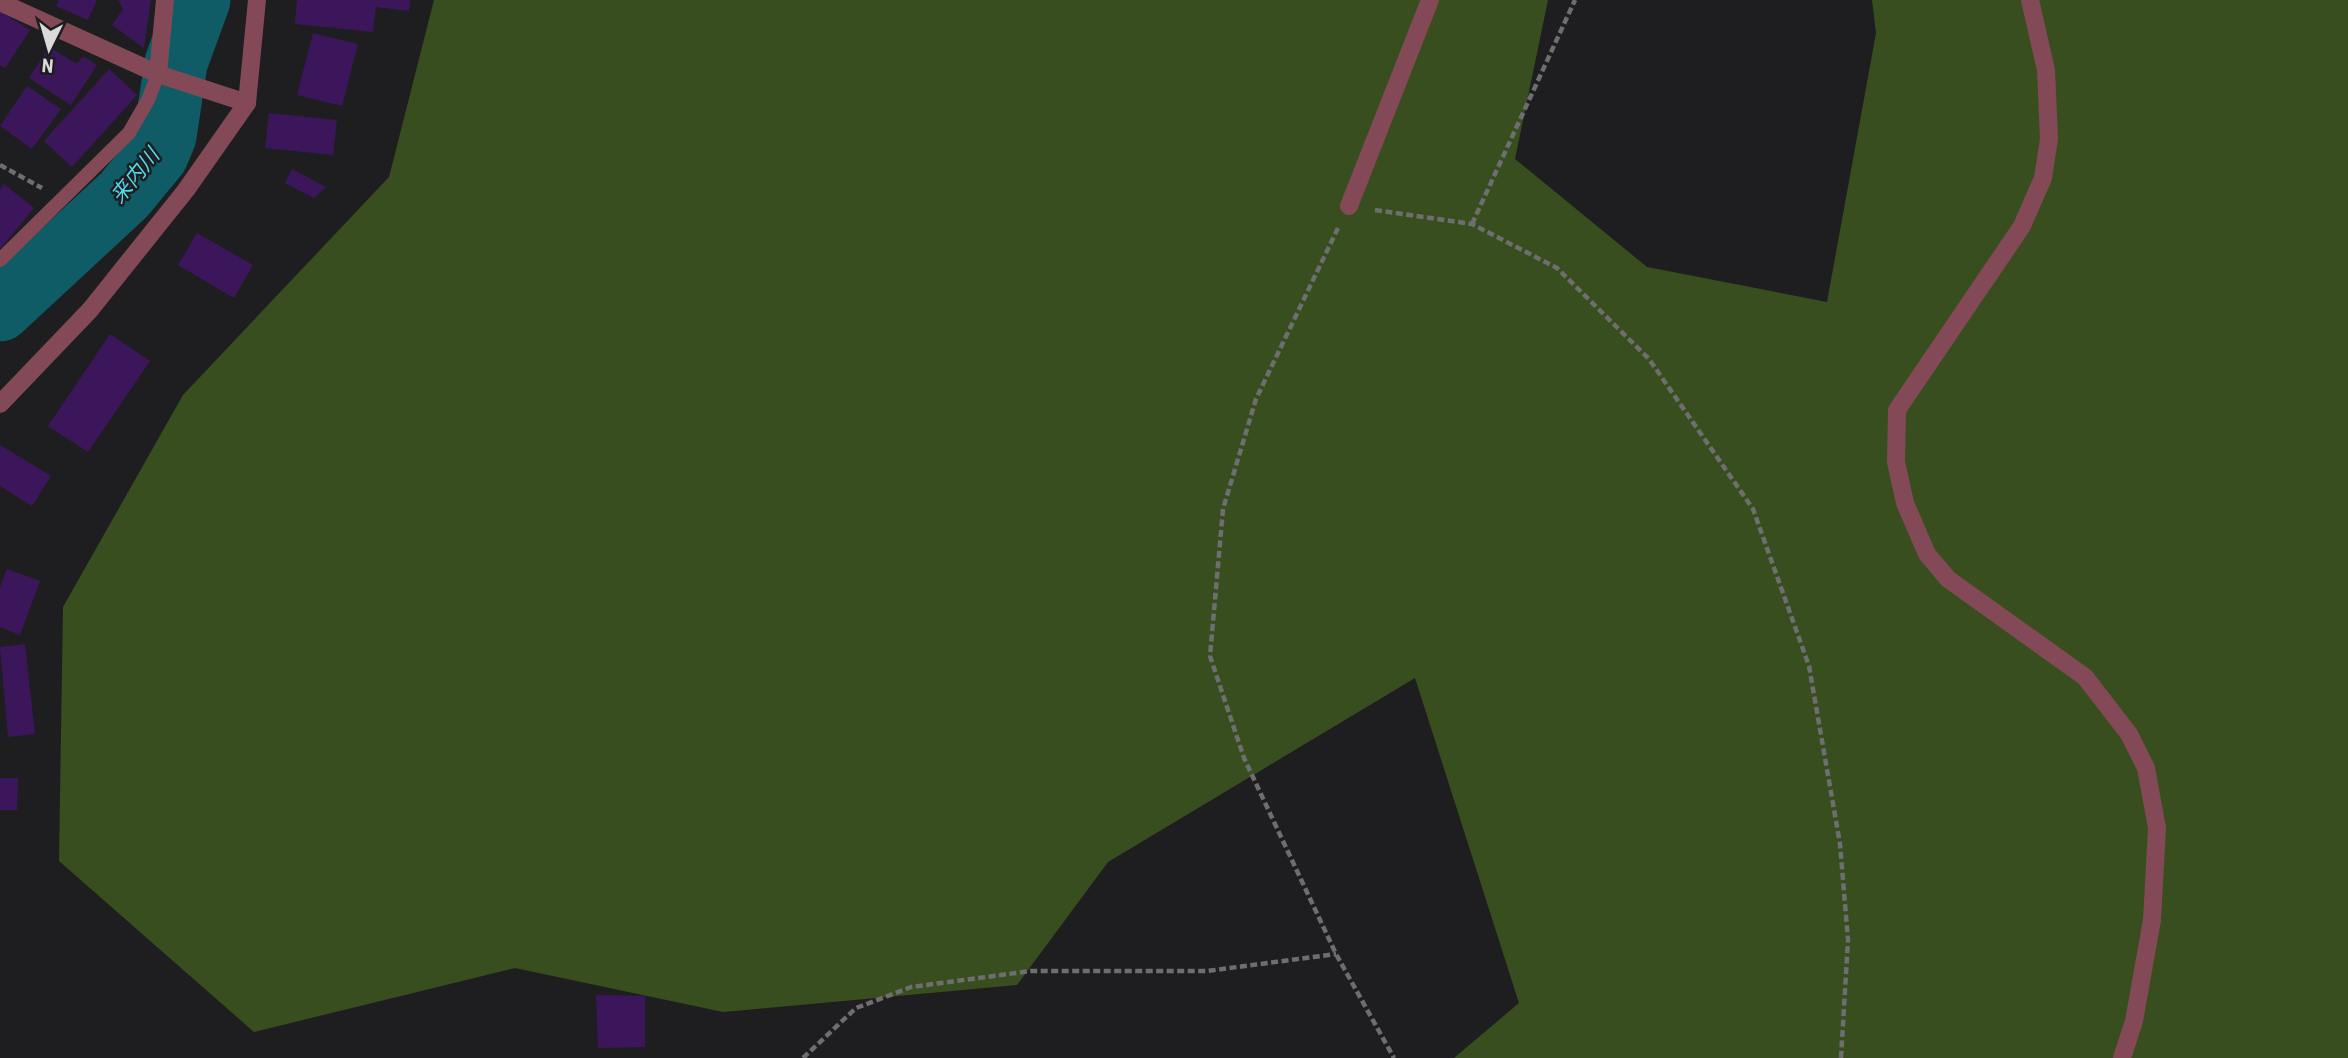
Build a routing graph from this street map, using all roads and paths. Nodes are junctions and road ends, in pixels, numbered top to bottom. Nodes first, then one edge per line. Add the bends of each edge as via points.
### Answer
1 (164, 0) edge
2 (257, 0) edge
3 (1430, 0) edge
4 (1575, 0) edge
5 (2030, 0) edge
6 (0, 2) edge
7 (158, 74) junction
8 (239, 101) junction
9 (0, 165) edge
10 (61, 198) junction
11 (1349, 206) junction
12 (1472, 224) junction
13 (0, 260) edge
14 (0, 404) edge
15 (1336, 954) junction
16 (803, 1058) edge
17 (1394, 1058) edge
18 (1840, 1058) edge
19 (2122, 1058) edge

1 - 7 street
2 - 8 street
3 - 11 street
4 - 12 path
5 - 19 street via 2046,70 2049,139 2043,178 2022,226 1897,410 1896,462 1905,503 1927,554 1948,579 2085,677 2129,734 2146,768 2157,828 2152,920 2134,1021
6 - 7 street
7 - 8 street
7 - 10 lane via 129,133
8 - 14 street via 186,190 90,310
9 - 10 path
10 - 13 lane
11 - 12 path
11 - 15 path via 1256,399 1223,509 1210,656 1244,758
12 - 18 path via 1557,268 1649,359 1754,509 1809,666 1840,844 1848,940
15 - 16 path via 1207,971 1031,971 911,987 856,1008
15 - 17 path

